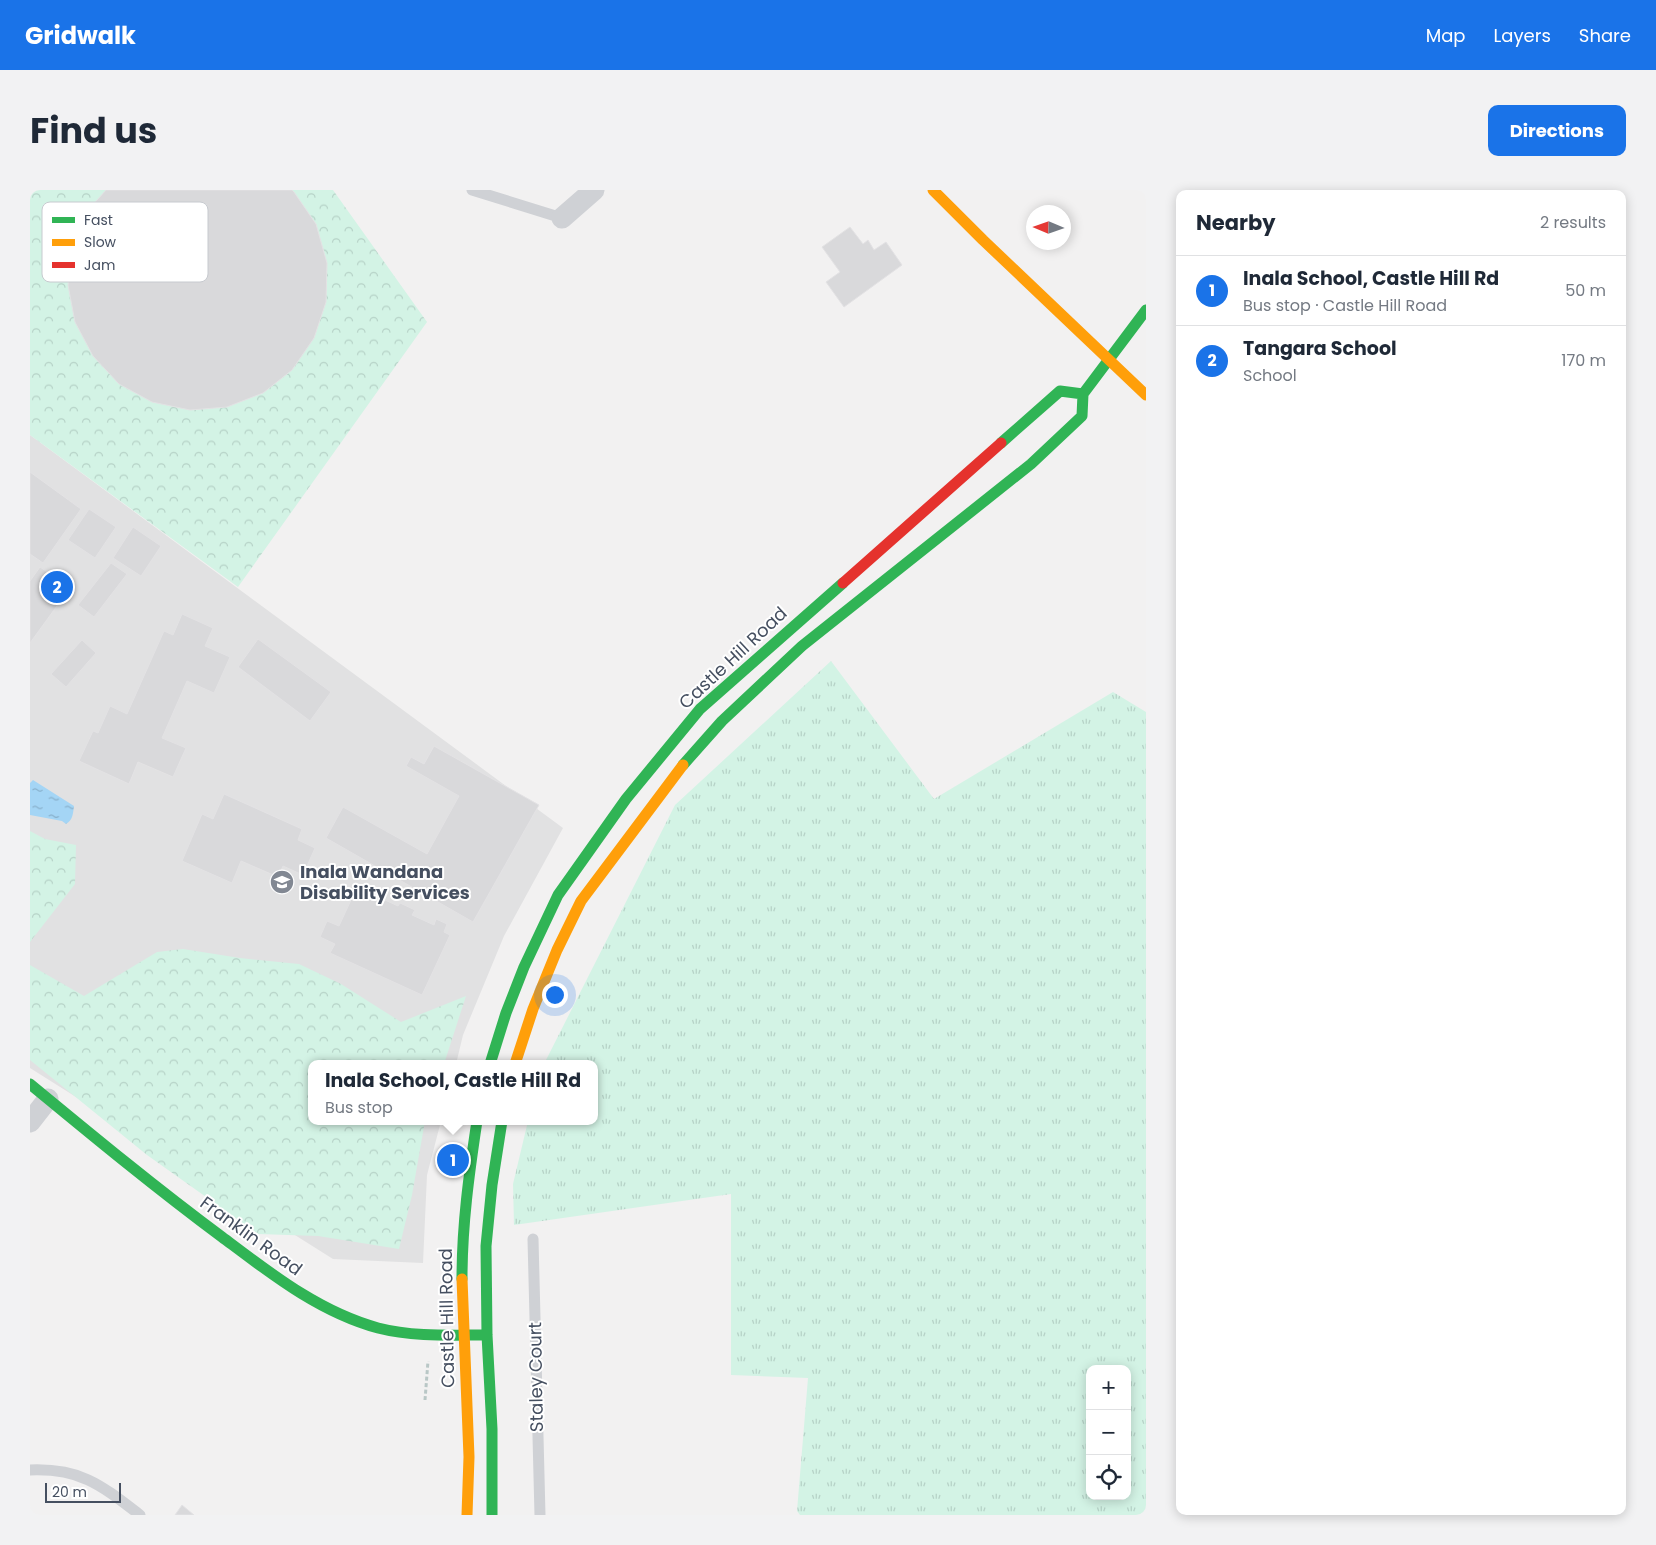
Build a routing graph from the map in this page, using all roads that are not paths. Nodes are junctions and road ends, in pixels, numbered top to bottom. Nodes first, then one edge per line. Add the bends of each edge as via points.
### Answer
1 (472, 190) edge
2 (594, 190) edge
3 (934, 190) edge
4 (562, 218) joint
5 (1146, 310) edge
6 (1109, 359) junction
7 (1083, 394) junction
8 (1146, 395) edge
9 (491, 1060) edge
10 (516, 1060) edge
11 (30, 1084) edge
12 (48, 1099) junction
13 (30, 1122) edge
14 (476, 1125) edge
15 (501, 1125) edge
16 (533, 1239) dead end
17 (463, 1335) junction
18 (488, 1335) junction
19 (30, 1470) edge
20 (140, 1515) edge
21 (467, 1515) edge
22 (492, 1515) edge
23 (540, 1515) edge

1 - 4 lane
2 - 4 street
3 - 6 main road
5 - 6 main road
6 - 7 main road
6 - 8 main road
7 - 9 main road, Castle Hill Road via 1060,391 700,709 626,799 558,895 524,967
7 - 10 main road via 1082,416 1031,464 802,646 722,721 673,776 582,901 557,950
11 - 12 main road, Franklin Road
12 - 13 street
12 - 17 main road, Franklin Road via 179,1205 306,1297 330,1310 379,1328 430,1335
14 - 17 main road, Castle Hill Road via 462,1244
15 - 18 main road via 486,1246
16 - 23 lane, Staley Court
17 - 18 main road, Franklin Road
17 - 21 main road, Castle Hill Road via 469,1456
18 - 22 main road
19 - 20 lane via 63,1470 80,1475 110,1491

